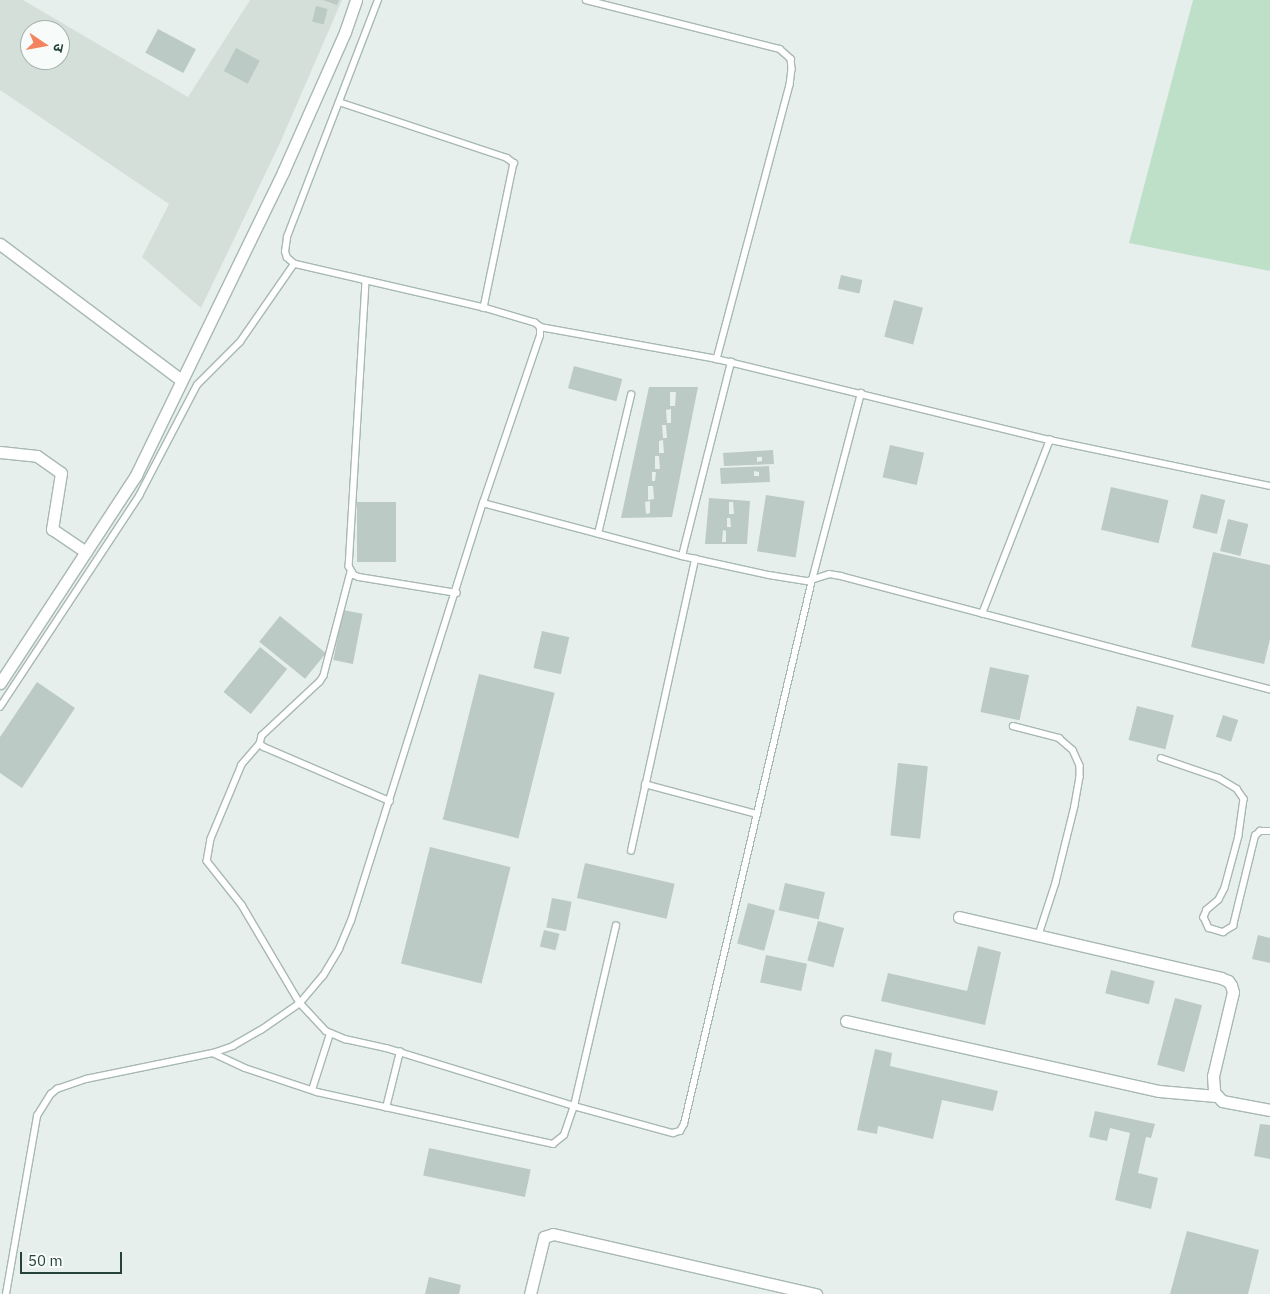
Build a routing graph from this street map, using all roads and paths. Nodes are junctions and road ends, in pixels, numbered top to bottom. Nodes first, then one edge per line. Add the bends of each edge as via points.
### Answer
1 (356, 0) edge
2 (378, 0) edge
3 (586, 0) edge
4 (339, 102) junction
5 (0, 244) edge
6 (294, 264) junction
7 (366, 282) junction
8 (484, 308) junction
9 (540, 327) junction
10 (717, 359) junction
11 (731, 362) junction
12 (181, 380) junction
13 (861, 393) junction
14 (632, 395) dead end
15 (1050, 440) junction
16 (0, 452) edge
17 (1270, 486) edge
18 (484, 503) junction
19 (598, 534) junction
20 (86, 552) junction
21 (682, 556) junction
22 (696, 559) junction
23 (351, 572) junction
24 (812, 580) junction
25 (457, 593) junction
26 (982, 614) junction
27 (0, 683) edge
28 (1270, 689) edge
29 (0, 707) edge
30 (1013, 726) dead end
31 (260, 744) junction
32 (1162, 758) dead end
33 (645, 784) junction
34 (390, 801) junction
35 (757, 814) junction
36 (1270, 831) edge
37 (631, 851) dead end
38 (959, 917) dead end
39 (616, 926) dead end
40 (1039, 935) junction
41 (300, 1003) junction
42 (846, 1021) dead end
43 (330, 1034) junction
44 (400, 1052) junction
45 (213, 1053) junction
46 (312, 1090) junction
47 (1216, 1096) junction
48 (574, 1106) junction
49 (386, 1108) junction
50 (1270, 1110) edge
51 (772, 1289) edge
52 (6, 1294) edge
53 (530, 1294) edge
54 (816, 1294) edge

1 - 12 street via 303,128
2 - 4 lane
3 - 10 lane via 780,49 791,59 790,85
4 - 6 lane via 287,237 285,255
4 - 8 lane via 514,163
5 - 12 street
6 - 7 lane
6 - 29 lane via 240,342 197,385 139,496
7 - 8 lane
7 - 23 lane via 348,557
8 - 9 lane
9 - 10 lane
9 - 18 lane via 540,336
10 - 11 lane
11 - 13 lane
11 - 21 lane
12 - 20 street via 136,475
13 - 15 lane
13 - 24 lane
14 - 19 lane
15 - 17 lane
15 - 26 lane
16 - 20 street via 37,456 61,473 52,529
18 - 19 lane
18 - 25 lane
19 - 21 lane
20 - 27 street
21 - 22 lane
22 - 24 lane via 769,576
22 - 33 lane
23 - 25 lane via 359,577
23 - 31 lane via 324,676 262,736
24 - 26 lane via 832,574
24 - 35 lane
25 - 34 lane
26 - 28 lane
30 - 40 lane via 1059,738 1073,750 1080,766 1075,806
31 - 34 lane
31 - 41 lane via 242,765 211,838 207,861 242,905
32 - 36 lane via 1220,778 1244,799 1239,836 1225,888 1204,917 1209,928 1223,932 1233,926 1255,836 1260,831
33 - 35 lane
33 - 37 lane
34 - 41 lane via 339,948 323,976
35 - 48 lane via 680,1131 673,1133
38 - 40 street
39 - 48 lane
40 - 47 street via 1228,982 1232,992 1213,1076
41 - 43 lane
41 - 45 lane via 261,1030
42 - 47 street via 1159,1091
43 - 44 lane
43 - 46 lane
44 - 48 lane
44 - 49 lane
45 - 46 lane via 245,1068
45 - 52 lane via 86,1079 51,1094 37,1116
46 - 49 lane
47 - 50 street via 1234,1104
48 - 49 lane via 564,1135 550,1145
51 - 53 street via 548,1234 542,1244
51 - 54 street

